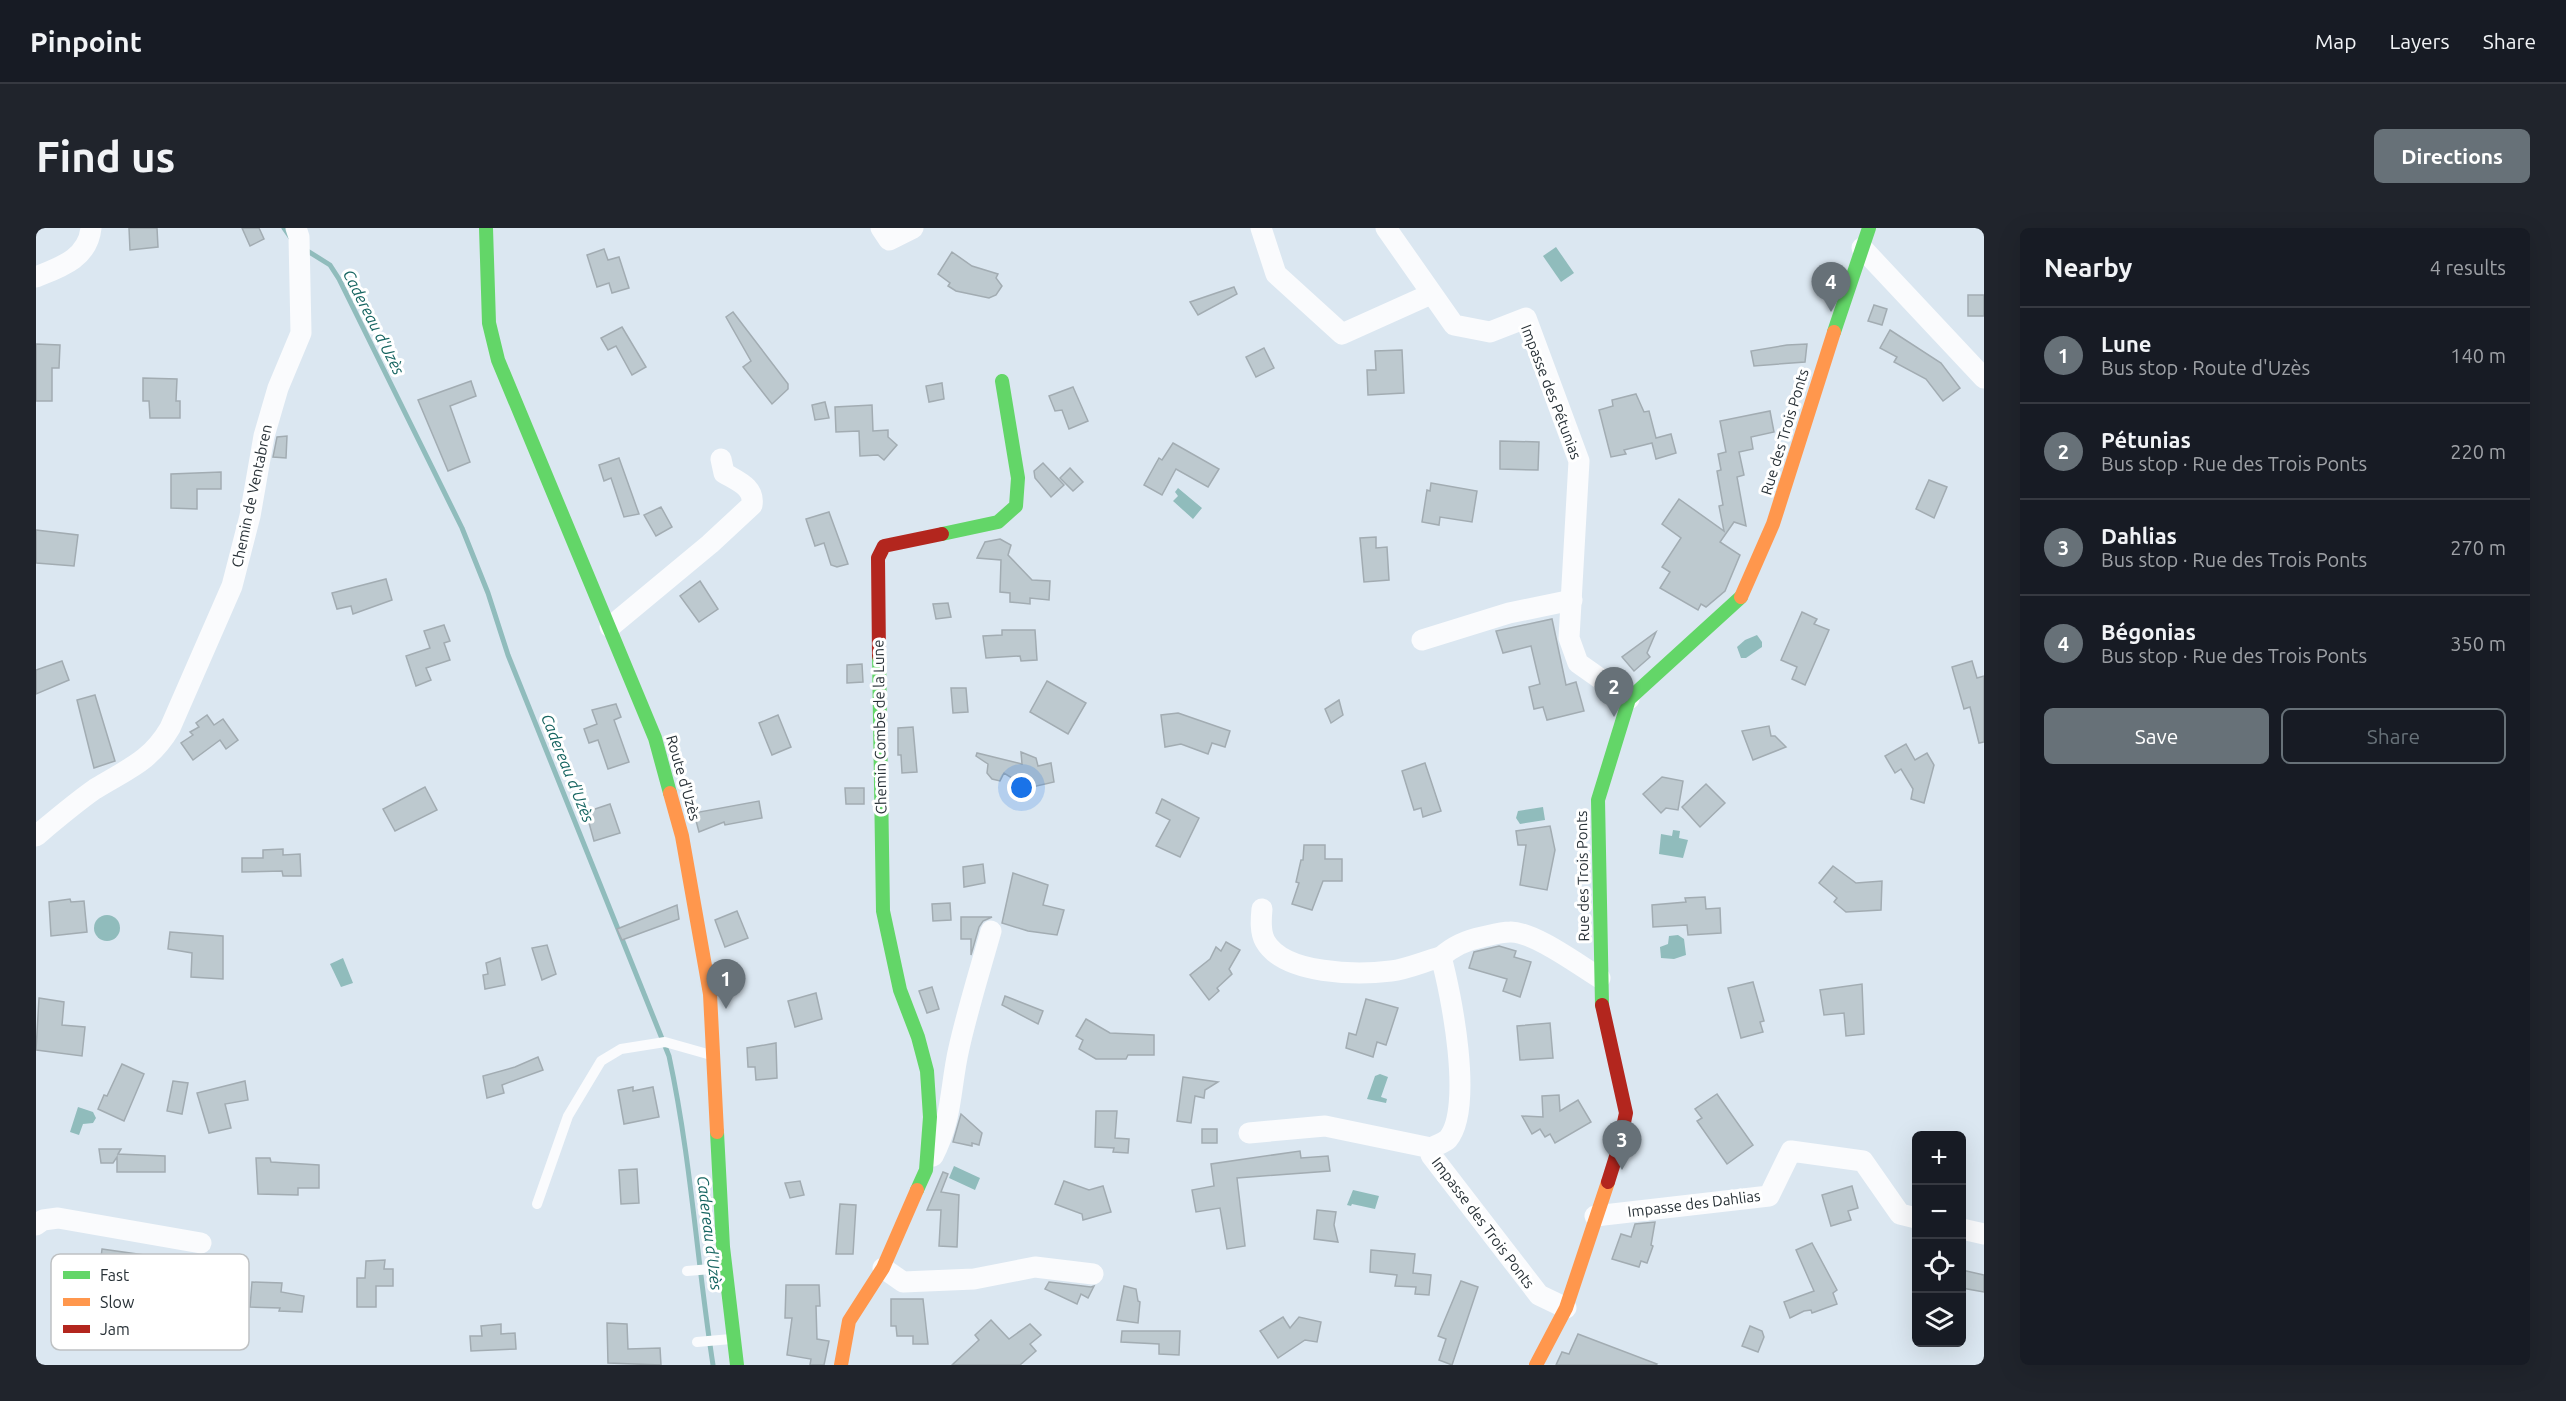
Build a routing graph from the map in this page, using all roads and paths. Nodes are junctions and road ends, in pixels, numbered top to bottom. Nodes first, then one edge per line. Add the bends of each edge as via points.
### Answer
1 (91, 228) edge
2 (486, 228) edge
3 (881, 228) edge
4 (913, 228) edge
5 (1260, 228) edge
6 (1386, 228) edge
7 (1866, 238) edge
8 (298, 240) edge
9 (36, 277) edge
10 (1431, 294) junction
11 (1984, 378) edge
12 (1002, 381) dead end
13 (721, 459) dead end
14 (1572, 600) junction
15 (610, 627) junction
16 (1422, 640) dead end
17 (1629, 699) junction
18 (36, 836) edge
19 (1262, 909) dead end
20 (991, 931) dead end
21 (1441, 957) junction
22 (1600, 978) junction
23 (715, 1056) junction
24 (1249, 1133) dead end
25 (1431, 1148) junction
26 (926, 1170) junction
27 (537, 1204) dead end
28 (1595, 1216) junction
29 (1912, 1217) edge
30 (36, 1225) edge
31 (1966, 1230) edge
32 (1984, 1234) edge
33 (201, 1243) dead end
34 (726, 1268) junction
35 (883, 1268) junction
36 (687, 1271) dead end
37 (1093, 1274) dead end
38 (1566, 1308) junction
39 (734, 1339) junction
40 (697, 1342) dead end
41 (737, 1365) edge
42 (841, 1365) edge
43 (1536, 1365) edge

1 - 9 street via 89,242 68,264
2 - 15 street, Route d'Uzès via 489,322 498,360
3 - 4 street via 889,240
5 - 10 street via 1276,274 1342,334
6 - 10 street, Impasse des Pétunias
7 - 11 street
7 - 17 street, Rue des Trois Ponts via 1773,524 1739,601
8 - 18 street, Chemin de Ventabren via 301,333 278,388 264,436 232,586 171,728 148,757 94,790
10 - 14 street, Impasse des Pétunias via 1454,325 1490,332 1526,318 1579,461
12 - 26 street, Chemin Combe de la Lune via 1018,478 1016,506 998,522 884,546 878,558 883,911 900,990 927,1071 930,1117
13 - 15 street via 724,473 749,489 754,497 752,505
14 - 16 street via 1509,613
14 - 17 street, Impasse des Pétunias via 1569,638 1578,663
15 - 23 street, Route d'Uzès via 655,738 682,836 710,994
17 - 22 street, Rue des Trois Ponts via 1598,800
19 - 21 street via 1264,941 1281,958 1307,967 1346,973 1393,971
20 - 26 street, Chemin Combe de la Lune via 958,1050 951,1106 940,1143
21 - 22 street via 1477,938 1511,932 1525,934
21 - 25 street, Impasse des Trois Ponts via 1451,996 1459,1072 1458,1105 1447,1139
22 - 28 street, Rue des Trois Ponts via 1601,1001 1626,1113 1618,1150
23 - 27 lane via 666,1042 621,1049 601,1060 568,1116
23 - 34 street, Route d'Uzès
24 - 25 street via 1324,1126
25 - 38 street, Impasse des Trois Ponts via 1431,1155 1539,1295
26 - 35 street, Chemin Combe de la Lune
28 - 29 street, Impasse des Dahlias via 1769,1196 1791,1151 1863,1161 1900,1215
28 - 38 street, Rue des Trois Ponts
30 - 33 street via 58,1218
31 - 32 street
34 - 36 lane
34 - 39 street, Route d'Uzès
35 - 37 street via 903,1282 974,1279 1035,1267
35 - 42 street, Chemin Combe de la Lune via 849,1321
38 - 43 street, Rue des Trois Ponts
39 - 40 lane
39 - 41 street, Route d'Uzès

